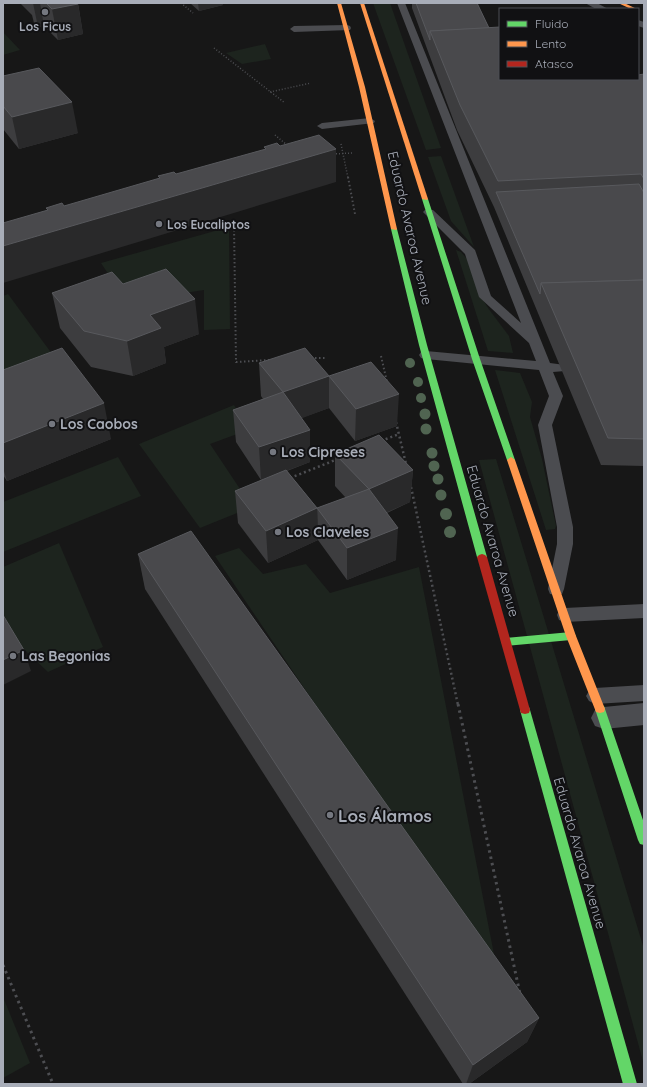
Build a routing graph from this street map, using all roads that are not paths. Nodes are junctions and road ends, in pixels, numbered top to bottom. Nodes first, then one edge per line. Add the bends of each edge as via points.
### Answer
1 (339, 3) edge
2 (362, 3) edge
3 (401, 3) edge
4 (589, 3) edge
5 (620, 3) edge
6 (602, 8) edge
7 (632, 8) edge
8 (347, 28) junction
9 (294, 29) dead end
10 (370, 121) junction
11 (322, 126) dead end
12 (429, 212) junction
13 (535, 342) junction
14 (426, 355) junction
15 (476, 359) junction
16 (545, 368) junction
17 (560, 368) dead end
18 (556, 589) junction
19 (644, 611) edge
20 (565, 615) junction
21 (572, 636) junction
22 (506, 642) junction
23 (644, 694) edge
24 (600, 707) junction
25 (644, 714) edge
26 (644, 840) edge
27 (630, 1084) edge

1 - 8 main road, Eduardo Avaroa Avenue
2 - 12 main road, Eduardo Avaroa Avenue
3 - 13 lane
4 - 6 lane
5 - 7 main road
8 - 9 lane
8 - 10 main road, Eduardo Avaroa Avenue
10 - 11 lane
10 - 14 main road, Eduardo Avaroa Avenue via 387,202
12 - 13 lane via 471,253 485,297
12 - 15 main road, Eduardo Avaroa Avenue
13 - 16 lane
14 - 15 lane
14 - 22 main road, Eduardo Avaroa Avenue
15 - 16 lane
15 - 18 main road, Eduardo Avaroa Avenue
16 - 17 lane
16 - 18 lane via 556,396 545,425 565,527 565,544
18 - 20 main road, Eduardo Avaroa Avenue
19 - 20 lane
20 - 21 main road, Eduardo Avaroa Avenue
21 - 22 main road
21 - 24 main road, Eduardo Avaroa Avenue
22 - 27 main road, Eduardo Avaroa Avenue
23 - 24 lane
24 - 25 street
24 - 26 main road, Eduardo Avaroa Avenue

